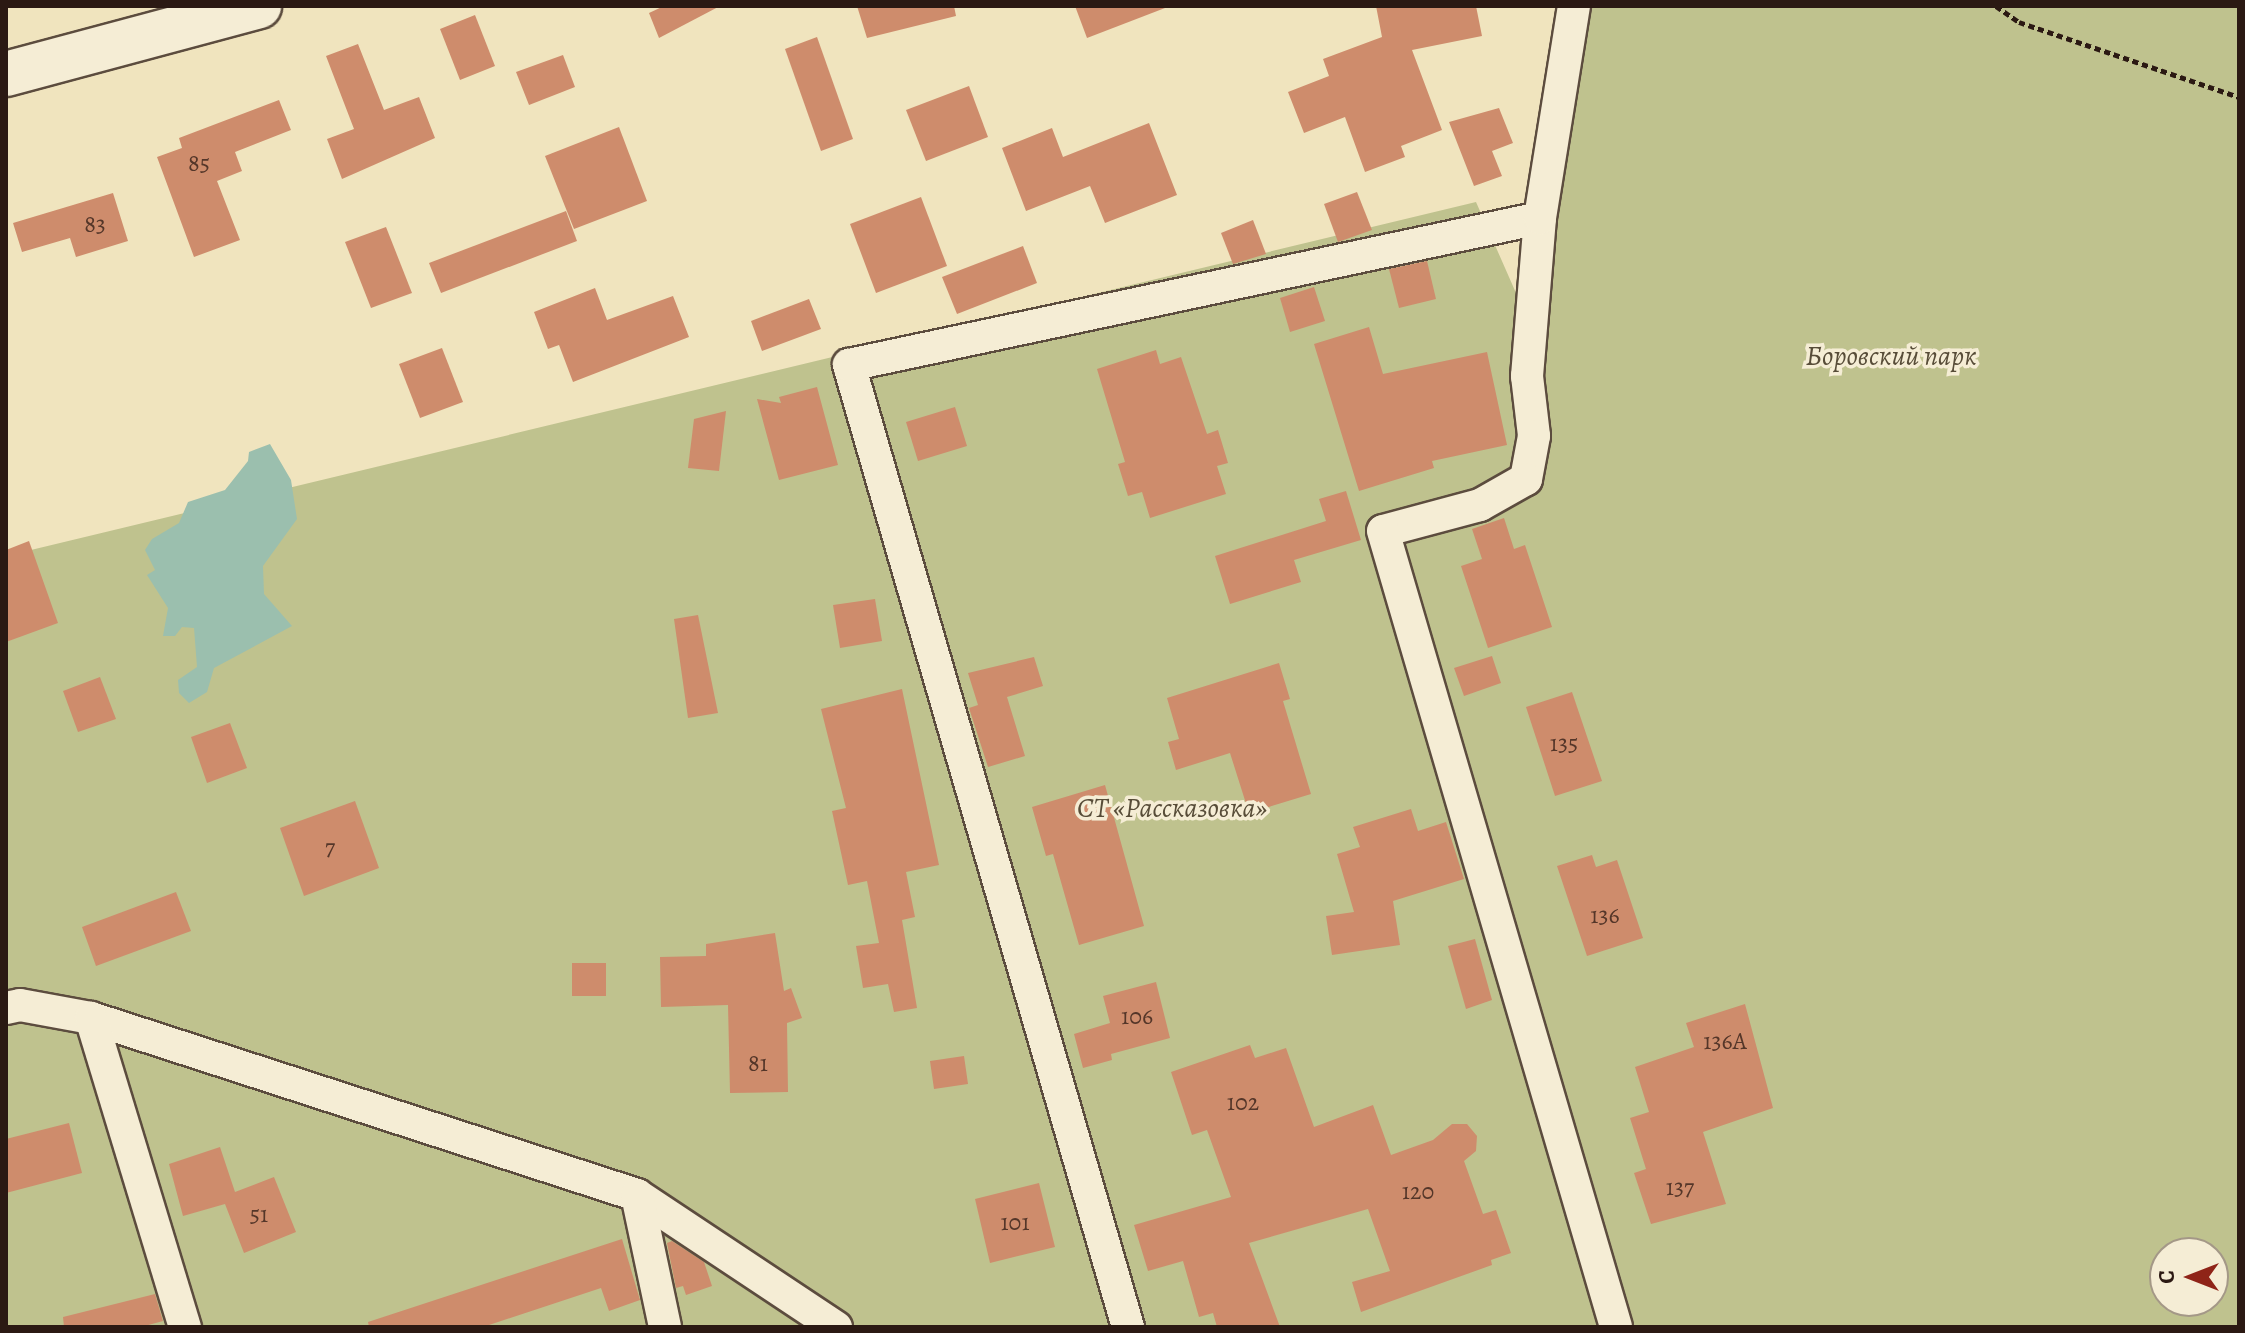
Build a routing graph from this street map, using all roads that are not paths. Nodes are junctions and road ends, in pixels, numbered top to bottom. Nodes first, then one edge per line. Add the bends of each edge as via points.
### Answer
1 (259, 6) edge
2 (1574, 6) edge
3 (6, 74) edge
4 (1540, 218) junction
5 (6, 1008) edge
6 (91, 1018) junction
7 (637, 1195) junction
8 (185, 1327) edge
9 (665, 1327) edge
10 (836, 1327) edge
11 (1128, 1327) edge
12 (1616, 1327) edge

1 - 3 main road
2 - 4 street
4 - 11 street via 849,365
4 - 12 street via 1527,376 1534,436 1526,479 1480,505 1383,531
5 - 6 street via 20,1005
6 - 7 street
6 - 8 street
7 - 9 street
7 - 10 street

